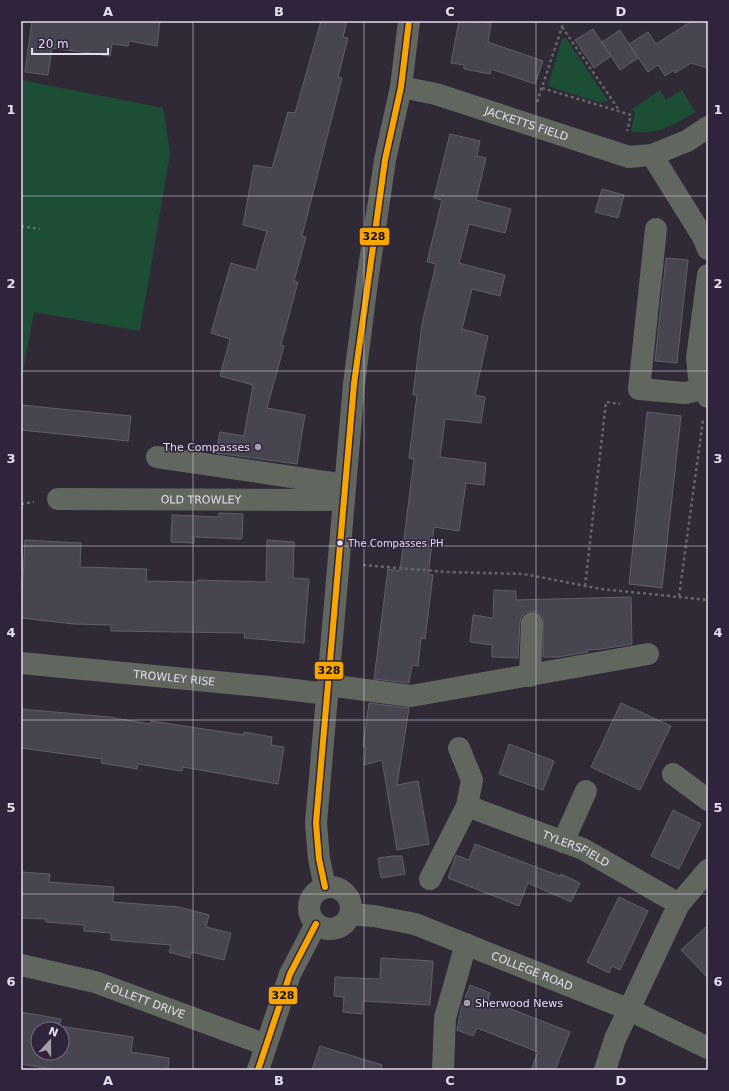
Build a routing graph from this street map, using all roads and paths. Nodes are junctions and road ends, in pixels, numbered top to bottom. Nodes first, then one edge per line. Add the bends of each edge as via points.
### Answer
1 (409, 21) edge
2 (564, 21) edge
3 (562, 26) junction
4 (400, 87) junction
5 (542, 88) junction
6 (620, 111) junction
7 (530, 125) junction
8 (708, 127) edge
9 (620, 155) junction
10 (652, 155) junction
11 (21, 226) edge
12 (40, 229) dead end
13 (656, 229) dead end
14 (708, 249) edge
15 (708, 275) edge
16 (706, 394) edge
17 (621, 404) dead end
18 (157, 457) dead end
19 (344, 493) junction
20 (58, 500) dead end
21 (361, 572) dead end
22 (586, 586) junction
23 (679, 596) junction
24 (708, 600) edge
25 (532, 623) dead end
26 (648, 654) dead end
27 (21, 664) edge
28 (530, 676) junction
29 (328, 690) junction
30 (459, 748) dead end
31 (673, 774) dead end
32 (586, 791) dead end
33 (708, 800) edge
34 (467, 806) junction
35 (563, 842) junction
36 (708, 870) edge
37 (430, 879) dead end
38 (326, 887) junction
39 (679, 904) junction
40 (350, 914) junction
41 (316, 924) junction
42 (466, 944) junction
43 (21, 965) edge
44 (630, 1010) junction
45 (266, 1045) junction
46 (708, 1048) edge
47 (258, 1070) edge
48 (443, 1070) edge
49 (605, 1070) edge

1 - 4 street
2 - 3 path
3 - 5 path
3 - 6 path
4 - 7 street, JACKETTS FIELD via 436,94
4 - 19 street via 385,160 367,282
5 - 6 path
5 - 7 path
6 - 9 path via 631,115
7 - 9 street, JACKETTS FIELD
8 - 10 street, JACKETTS FIELD via 687,140
9 - 10 street, JACKETTS FIELD
10 - 14 street
11 - 12 path
13 - 16 street via 639,389
15 - 16 street via 697,358 698,378
16 - 23 path
17 - 22 path via 606,402
18 - 19 street
19 - 20 street, OLD TROWLEY
19 - 29 street
21 - 22 path via 362,565 446,572 524,574
22 - 23 path
23 - 24 path
25 - 28 street
26 - 28 street, TROWLEY RISE
27 - 29 street, TROWLEY RISE
28 - 29 street, TROWLEY RISE via 411,696
29 - 38 street via 316,823 319,859
30 - 34 street via 472,780
31 - 33 street
32 - 35 street
34 - 35 street, TYLERSFIELD
34 - 37 street
35 - 39 street, TYLERSFIELD via 582,849
36 - 39 street
38 - 40 street via 340,889 346,894 351,907
38 - 41 street via 314,894 308,906
39 - 44 street
40 - 41 street via 347,920 336,928 322,928
40 - 42 street, COLLEGE ROAD via 415,924
41 - 45 street via 290,974
42 - 44 street, COLLEGE ROAD
42 - 48 street via 445,1018
43 - 45 street, FOLLETT DRIVE via 95,982
44 - 46 street, COLLEGE ROAD
44 - 49 street via 615,1040
45 - 47 street

